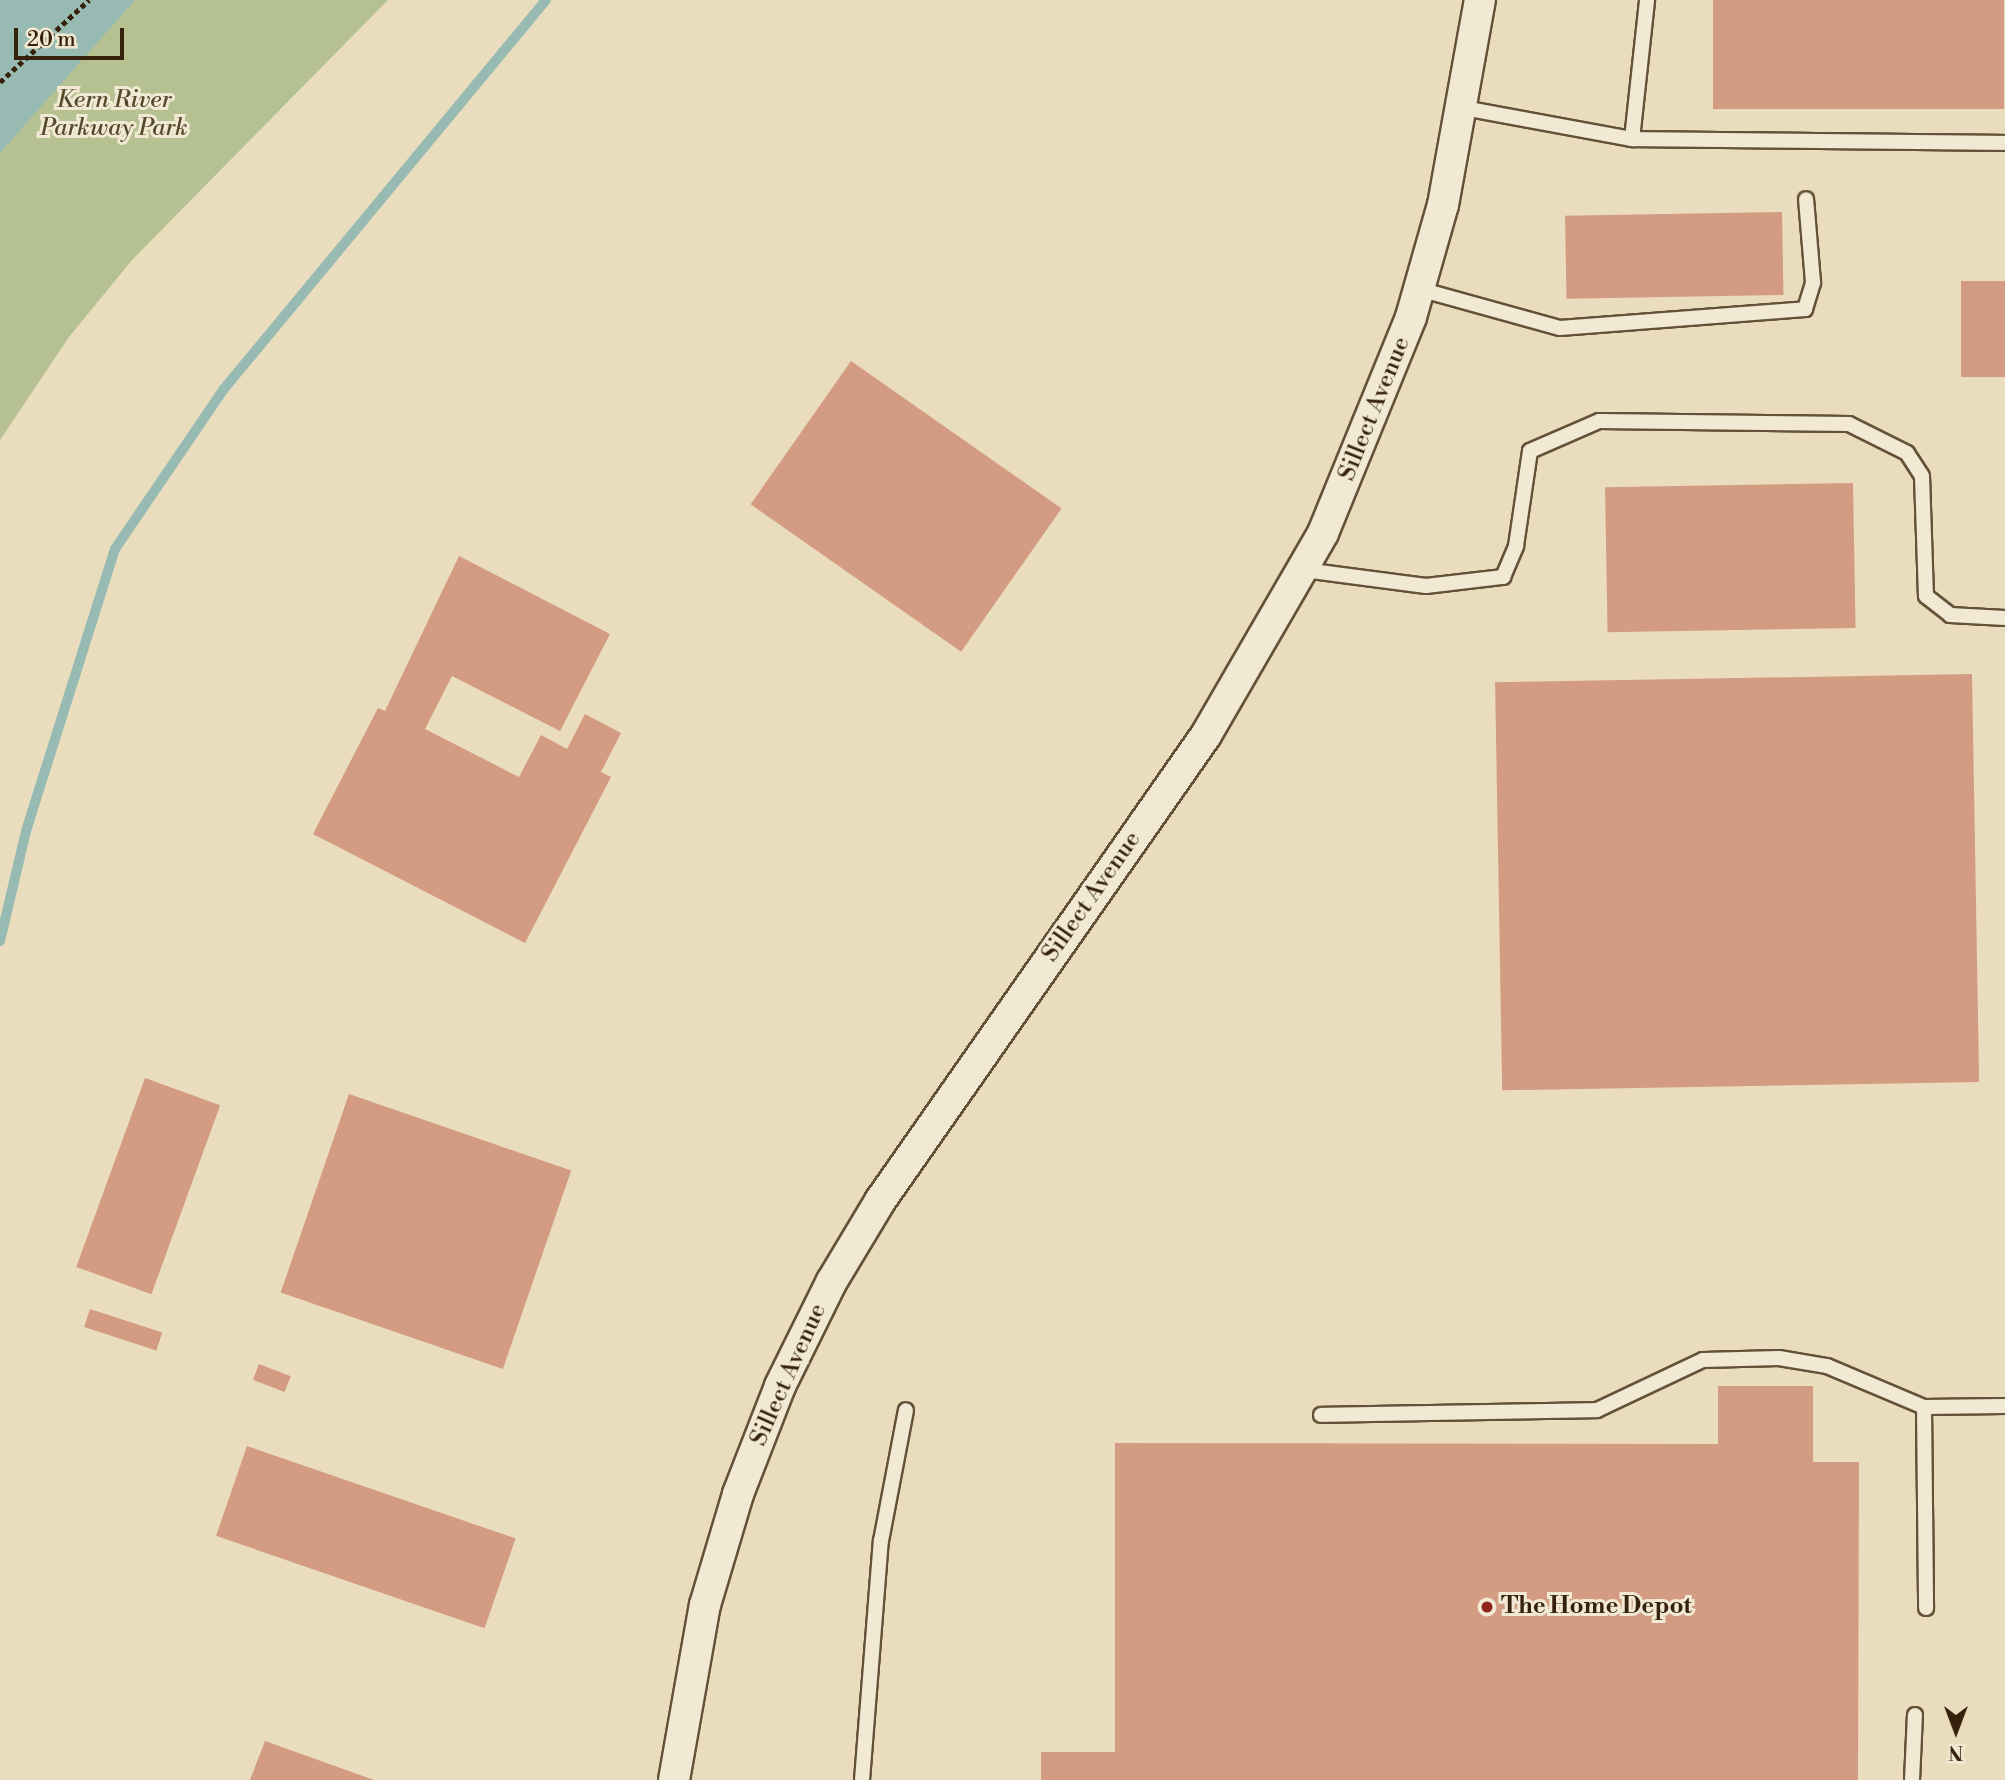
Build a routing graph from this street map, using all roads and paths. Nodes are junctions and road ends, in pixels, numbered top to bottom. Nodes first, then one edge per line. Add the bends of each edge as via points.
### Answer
1 (89, 0) edge
2 (1480, 0) edge
3 (1647, 0) edge
4 (0, 82) edge
5 (1464, 108) junction
6 (1632, 139) junction
7 (2005, 143) edge
8 (1807, 199) dead end
9 (1419, 289) junction
10 (1304, 570) junction
11 (2005, 618) edge
12 (2005, 1406) edge
13 (1924, 1407) junction
14 (906, 1410) dead end
15 (1321, 1415) dead end
16 (1926, 1608) dead end
17 (1915, 1715) dead end
18 (674, 1780) edge
19 (862, 1780) edge
20 (1912, 1780) edge

1 - 4 path
2 - 5 street, Sillect Avenue
3 - 6 lane
5 - 6 lane
5 - 9 street, Sillect Avenue
6 - 7 lane
8 - 9 lane via 1814,282 1805,309 1560,328
9 - 10 street, Sillect Avenue via 1371,426
10 - 11 lane via 1426,586 1503,577 1516,546 1530,451 1599,421 1849,424 1907,453 1922,476 1926,596 1950,615
10 - 18 street, Sillect Avenue via 1206,736 880,1201 832,1281 780,1386 738,1494 705,1605
12 - 13 lane
13 - 15 lane via 1827,1366 1766,1358 1703,1360 1597,1410
13 - 16 lane
14 - 19 lane via 881,1541
17 - 20 lane

